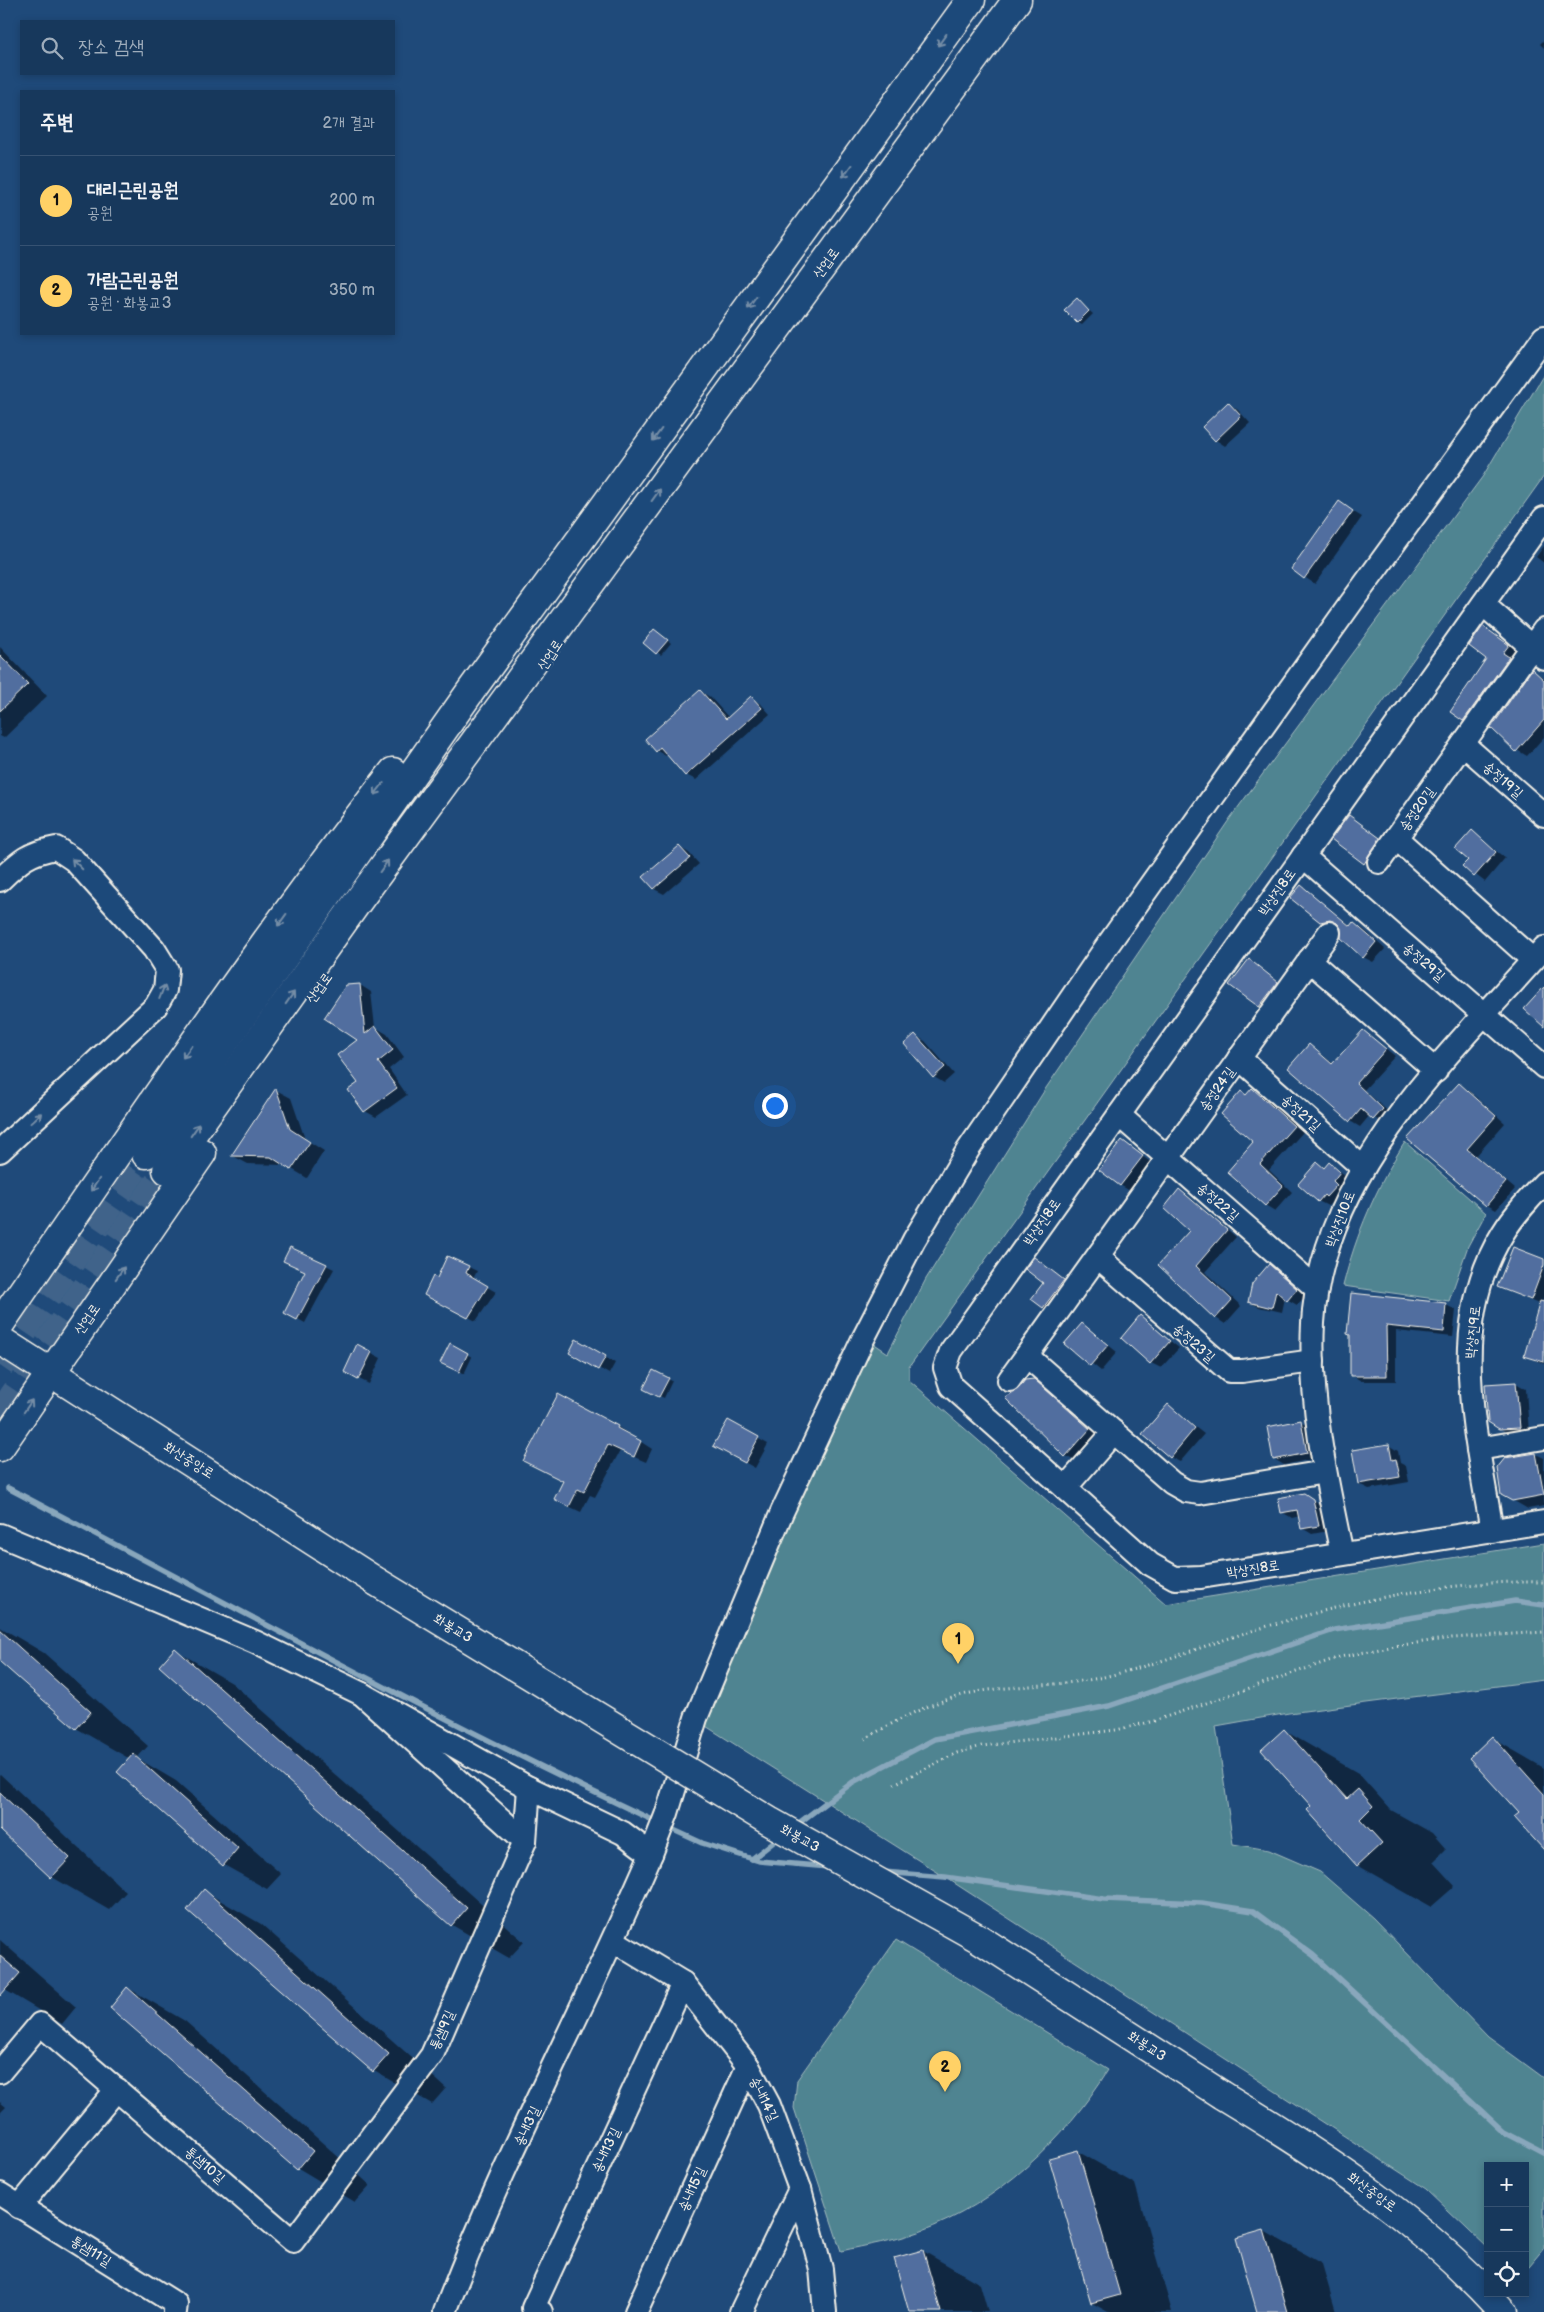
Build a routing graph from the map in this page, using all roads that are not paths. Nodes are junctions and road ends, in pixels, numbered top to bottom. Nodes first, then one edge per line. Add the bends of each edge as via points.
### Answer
1 (971, 0) edge
2 (1017, 0) edge
3 (1544, 337) edge
4 (606, 505) junction
5 (1544, 518) edge
6 (634, 525) junction
7 (1483, 604) junction
8 (1540, 645) edge
9 (1463, 744) junction
10 (1544, 815) edge
11 (1396, 838) junction
12 (1303, 856) junction
13 (1379, 862) dead end
14 (3, 870) edge
15 (1329, 933) dead end
16 (1539, 954) edge
17 (1310, 960) junction
18 (1484, 1015) junction
19 (1239, 1058) junction
20 (1544, 1067) edge
21 (1436, 1071) junction
22 (1119, 1115) junction
23 (0, 1151) edge
24 (1168, 1159) junction
25 (1362, 1167) junction
26 (1544, 1183) edge
27 (1098, 1257) junction
28 (1317, 1290) junction
29 (0, 1324) edge
30 (0, 1340) edge
31 (1027, 1356) junction
32 (1312, 1361) junction
33 (50, 1374) junction
34 (1009, 1380) dead end
35 (1114, 1432) junction
36 (1544, 1438) edge
37 (0, 1447) edge
38 (1478, 1449) junction
39 (1324, 1472) junction
40 (1065, 1488) junction
41 (1544, 1522) edge
42 (1492, 1531) junction
43 (0, 1535) edge
44 (1342, 1554) junction
45 (377, 1582) joint
46 (362, 1694) junction
47 (529, 1788) junction
48 (525, 1841) junction
49 (654, 1846) junction
50 (614, 1941) junction
51 (683, 1983) junction
52 (748, 2066) junction
53 (0, 2072) edge
54 (117, 2090) junction
55 (1222, 2094) joint
56 (800, 2188) junction
57 (0, 2194) edge
58 (19, 2207) junction
59 (293, 2242) joint
60 (175, 2312) edge
61 (444, 2312) edge
62 (540, 2312) edge
63 (636, 2312) edge
64 (741, 2312) edge
65 (825, 2312) edge
66 (1504, 2312) edge

1 -> 4 main road, 산업로
6 -> 2 main road, 산업로
3 - 49 street, 송내3길 via 1097,961 968,1150 914,1240 847,1372 782,1512 696,1718
4 -> 6 main road, 산업로 via 459,708 157,1162 356,904
4 -> 29 main road, 산업로 via 350,827 178,1065
5 - 7 street, 박상진8로
33 -> 6 main road, 산업로 via 232,1108 421,846
7 - 8 street
7 - 12 street, 박상진8로
8 - 9 street, 송정20길
9 - 10 street, 송정19길
9 - 11 street, 송정20길
11 - 13 street
11 - 16 street, 송정20길
12 - 18 street, 송정29길
12 - 22 street, 박상진8로
23 -> 14 street via 156,1006 165,990 167,970 154,949 74,860 56,848 36,852
15 - 17 street, 송정24길
16 - 18 street, 박상진10로
17 - 19 street, 송정24길
17 - 21 street
18 - 20 street, 송정29길
18 - 21 street, 박상진10로
19 - 24 street, 송정24길
19 - 25 street, 송정21길
21 - 25 street, 박상진10로
22 - 24 street, 송정22길
22 - 40 street, 박상진8로 via 946,1360 947,1378 952,1386
24 - 27 street, 송정24길
24 - 28 street, 송정22길
25 - 28 street, 박상진10로 via 1337,1224
26 - 38 street, 박상진9로 via 1503,1233 1487,1264 1478,1292 1468,1354
27 - 31 street, 송정24길
27 - 32 street, 송정23길 via 1223,1368 1242,1371
28 - 32 street, 박상진10로
30 - 33 main road, 화산중앙로
31 - 34 street, 송정24길
31 - 35 street
32 - 39 street, 박상진10로
37 -> 33 main road, 산업로
33 - 45 main road, 화산중앙로
35 - 39 street via 1172,1483 1186,1491 1200,1493
35 - 40 street
36 - 38 street
38 - 42 street, 박상진9로
39 - 44 street, 박상진10로
40 - 44 street, 박상진8로 via 1150,1564 1175,1578 1201,1577
41 - 42 street, 박상진8로
42 - 44 street, 박상진8로
43 - 46 street via 255,1642
45 - 55 main road, 화봉교3, bridge via 769,1820 978,1938
46 - 47 street
46 - 48 street
47 - 48 street, 통샘9길
47 - 49 street
48 - 59 street, 통샘9길 via 432,2055
49 - 50 street, 송내3길
50 - 51 street, 송내14길
50 - 61 street, 송내3길 via 468,2251
51 - 52 street, 송내14길
51 - 62 street, 송내13길 via 533,2308
52 - 56 street, 송내14길 via 769,2105
52 - 63 street, 송내15길
53 - 54 street, 통샘10길 via 40,2024
54 - 58 street
54 - 59 street, 통샘10길
55 - 66 main road, 화산중앙로 via 1344,2171 1400,2212
56 - 64 street
56 - 65 street, 송내14길 via 821,2269
57 - 58 street, 통샘11길
58 - 60 street, 통샘11길 via 176,2304

